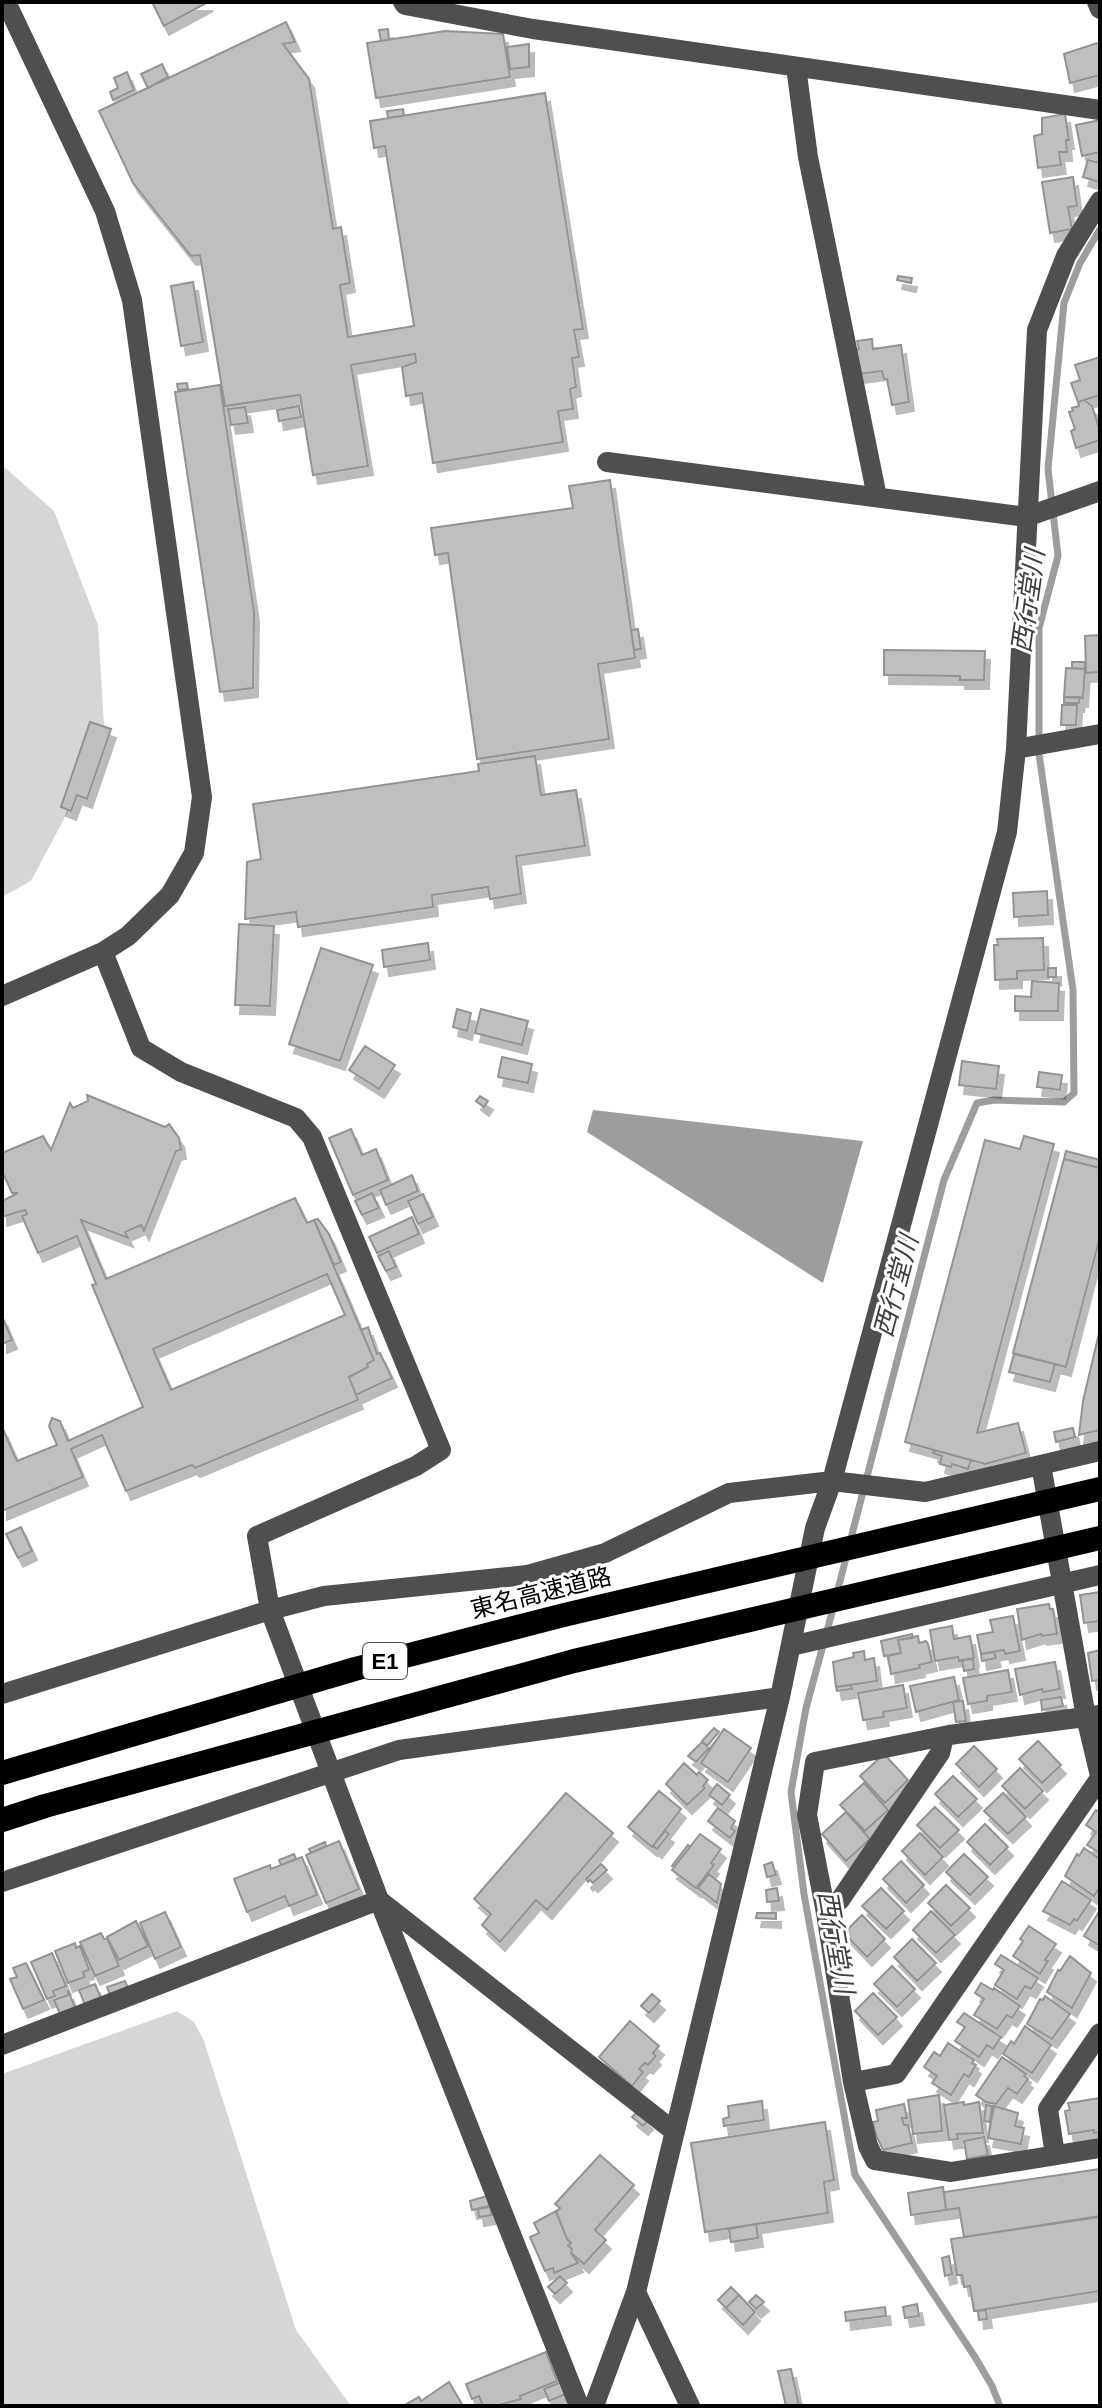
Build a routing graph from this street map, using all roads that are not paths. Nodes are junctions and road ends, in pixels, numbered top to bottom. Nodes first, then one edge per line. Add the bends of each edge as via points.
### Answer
1 (6, 2) edge
2 (403, 2) edge
3 (1097, 2) edge
4 (1100, 9) edge
5 (796, 67) junction
6 (1100, 110) edge
7 (1100, 201) edge
8 (607, 462) dead end
9 (1100, 491) edge
10 (877, 497) junction
11 (1044, 511) junction
12 (1100, 734) edge
13 (1031, 746) junction
14 (103, 952) junction
15 (2, 996) edge
16 (1100, 1451) edge
17 (1041, 1465) junction
18 (842, 1482) junction
19 (1100, 1489) edge
20 (1100, 1538) edge
21 (1100, 1575) edge
22 (1063, 1584) junction
23 (273, 1619) junction
24 (801, 1644) junction
25 (2, 1694) edge
26 (780, 1697) junction
27 (1093, 1716) edge
28 (944, 1737) junction
29 (2, 1773) edge
30 (1100, 1777) edge
31 (2, 1820) edge
32 (2, 1882) edge
33 (379, 1900) junction
34 (826, 1913) junction
35 (1100, 2033) edge
36 (2, 2045) edge
37 (853, 2082) junction
38 (675, 2132) junction
39 (1100, 2148) edge
40 (1055, 2155) junction
41 (636, 2292) junction
42 (579, 2406) edge
43 (594, 2406) edge
44 (690, 2406) edge

1 - 14 street via 105,211 132,300 202,797 194,853 170,895 128,936
2 - 5 street via 533,29
3 - 4 street
5 - 6 street
5 - 10 street via 808,157
7 - 11 street via 1066,256 1037,330
8 - 10 street
9 - 11 street
10 - 11 street
11 - 13 street
12 - 13 street
13 - 18 street
14 - 15 street
14 - 23 street via 141,1048 181,1072 296,1118 312,1137 441,1450 257,1536
16 - 17 street
17 - 18 street via 925,1492
17 - 22 street
18 - 23 street via 729,1493 605,1553 527,1575 324,1596
18 - 24 street via 815,1528
19 - 29 highway, 東名高速道路 / E1 via 355,1669
20 - 31 highway, E1 via 574,1661
21 - 22 street
22 - 24 street
22 - 27 street
23 - 25 street
23 - 33 street
24 - 26 street
26 - 32 street via 399,1750
26 - 38 street
27 - 28 street
27 - 30 street
28 - 34 street via 940,1753
28 - 34 street via 815,1762 807,1815
30 - 37 street via 896,2074
33 - 36 street
33 - 38 street
33 - 42 street
34 - 37 street
35 - 40 street via 1048,2109
37 - 40 street via 875,2160 951,2172
38 - 41 street
39 - 40 street
41 - 43 street
41 - 44 street

